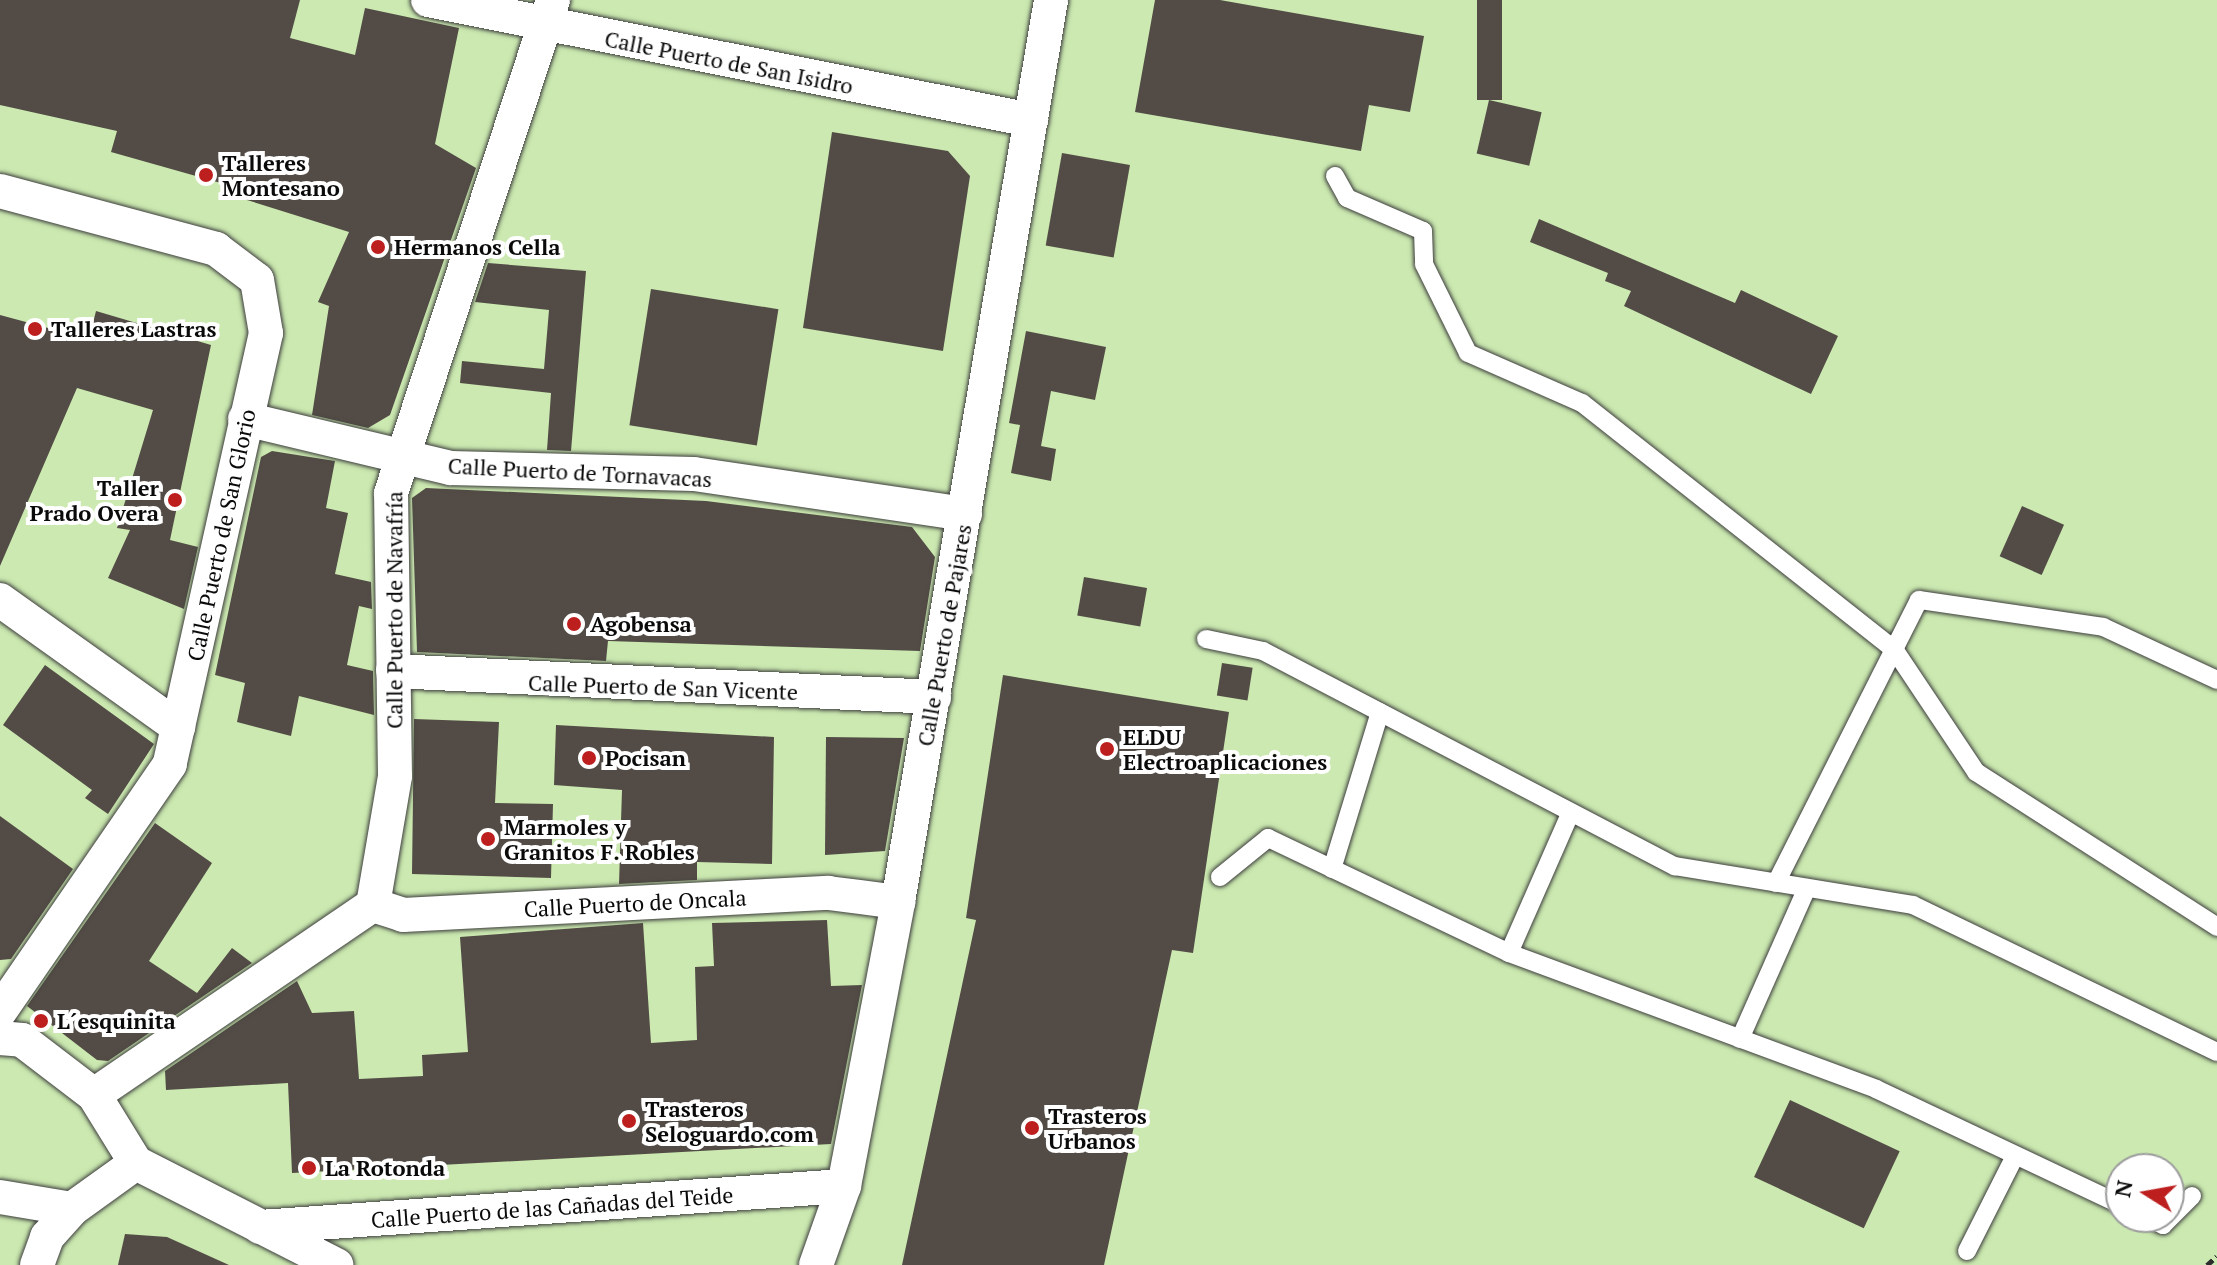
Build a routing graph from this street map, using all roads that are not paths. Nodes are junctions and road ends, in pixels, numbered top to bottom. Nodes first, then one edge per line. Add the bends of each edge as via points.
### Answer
1 (428, 0) edge
2 (1051, 0) edge
3 (549, 13) edge
4 (1031, 120) junction
5 (1335, 176) dead end
6 (0, 191) edge
7 (245, 419) junction
8 (400, 456) junction
9 (965, 514) junction
10 (0, 600) edge
11 (1206, 639) dead end
12 (1894, 649) junction
13 (393, 671) junction
14 (2217, 680) edge
15 (934, 697) junction
16 (1380, 712) junction
17 (178, 727) junction
18 (1570, 814) junction
19 (1332, 869) junction
20 (1220, 877) dead end
21 (1776, 883) junction
22 (1807, 888) junction
23 (898, 902) junction
24 (373, 905) junction
25 (2217, 927) edge
26 (1509, 953) junction
27 (0, 1011) edge
28 (7, 1034) edge
29 (1740, 1039) junction
30 (2217, 1052) edge
31 (94, 1095) junction
32 (2015, 1156) junction
33 (136, 1163) junction
34 (844, 1186) junction
35 (2192, 1196) dead end
36 (0, 1197) edge
37 (2105, 1198) edge
38 (2185, 1203) edge
39 (72, 1209) junction
40 (260, 1227) junction
41 (1967, 1251) dead end
42 (37, 1265) edge
43 (336, 1265) edge
44 (816, 1265) edge

1 - 3 street, Calle Puerto de San Isidro
2 - 4 street, Calle Puerto de Pajares
3 - 4 street, Calle Puerto de San Isidro
3 - 8 street, Calle Puerto de Navafría
4 - 9 street, Calle Puerto de Pajares
5 - 12 lane via 1347,198 1423,231 1424,264 1468,353 1582,403
6 - 7 street, Calle Puerto de San Glorio via 216,249 257,280 266,333
7 - 8 street, Calle Puerto de Tornavacas
7 - 17 street, Calle Puerto de San Glorio
8 - 9 street, Calle Puerto de Tornavacas via 450,468 694,474
8 - 13 street, Calle Puerto de Navafría via 391,493
9 - 15 street, Calle Puerto de Pajares
10 - 17 street
11 - 16 lane via 1263,651
12 - 14 lane via 1919,600 2103,627
12 - 21 lane
12 - 25 lane via 1976,772
13 - 15 street, Calle Puerto de San Vicente
13 - 24 street, Calle Puerto de Navafría via 395,776
15 - 23 street, Calle Puerto de Pajares
16 - 18 lane
16 - 19 lane
17 - 27 street, Calle Puerto de San Glorio via 170,764
18 - 21 lane via 1675,866
18 - 26 lane
19 - 20 lane via 1268,838
19 - 26 lane
21 - 22 lane
22 - 29 lane
22 - 30 lane via 1913,905
23 - 24 street, Calle Puerto de Oncala via 828,893 403,915
23 - 34 street, Calle Puerto de Pajares
24 - 31 street
26 - 29 lane
28 - 31 street
29 - 32 lane via 1876,1089
31 - 33 street
32 - 37 lane
32 - 41 lane
33 - 39 street
33 - 40 street
34 - 40 street, Calle Puerto de las Cañadas del Teide
34 - 44 street, Calle Puerto de Pajares
35 - 38 lane
36 - 39 street
39 - 42 street via 47,1237
40 - 43 street

